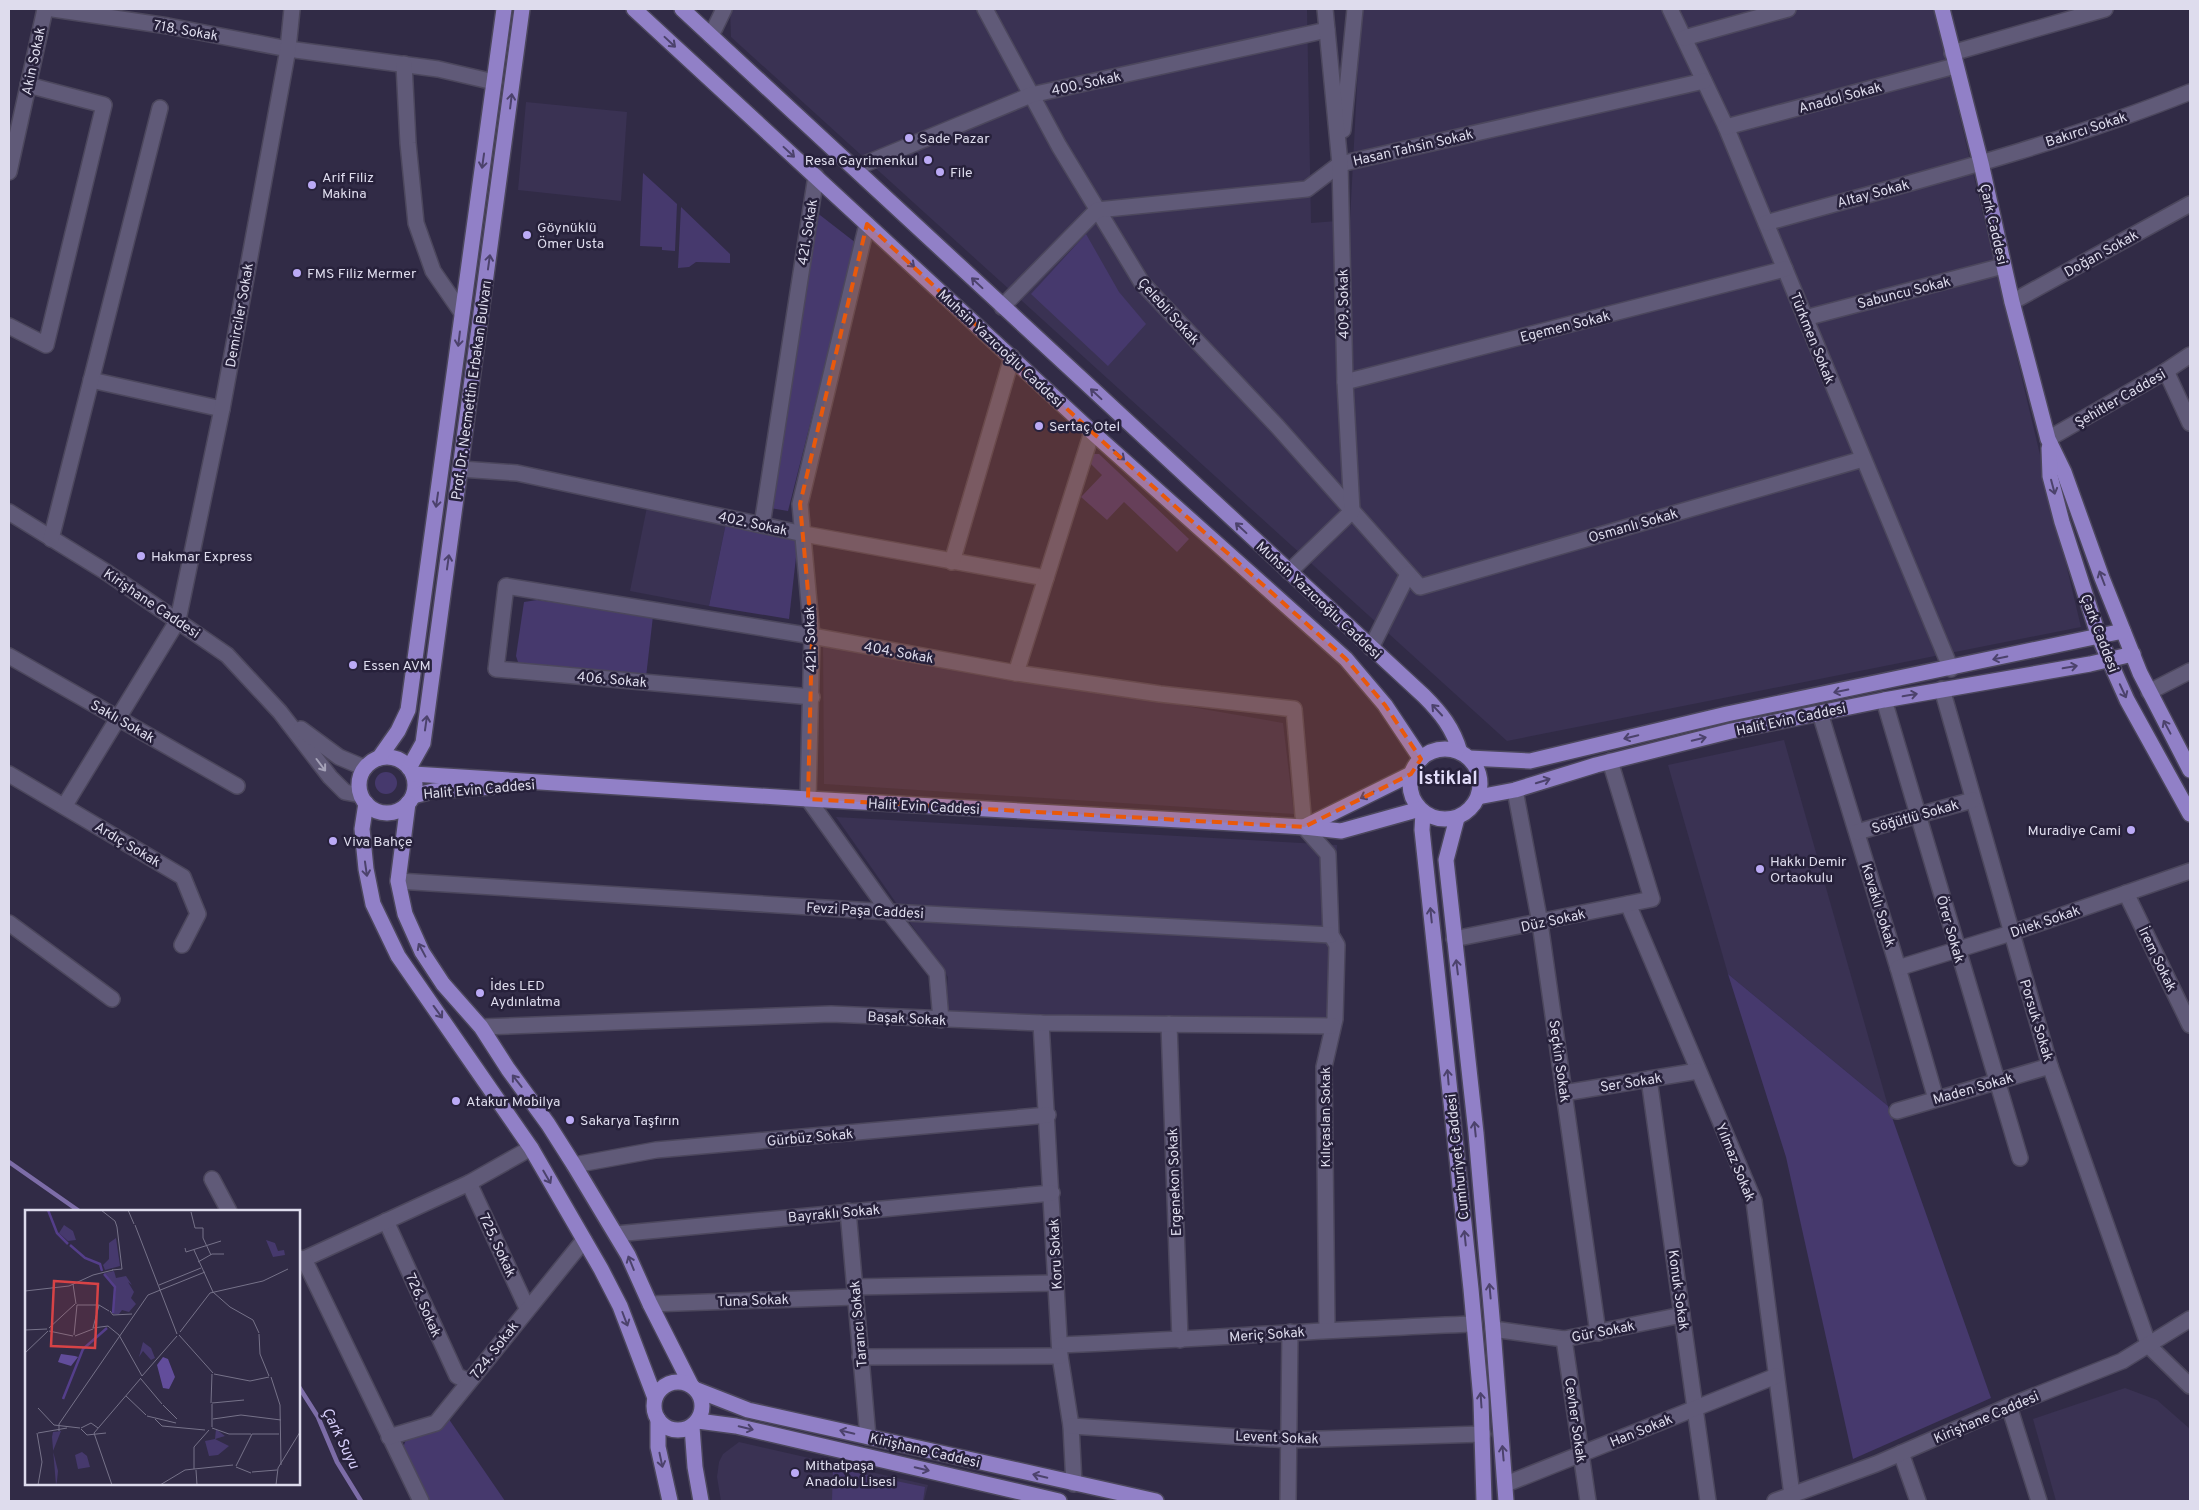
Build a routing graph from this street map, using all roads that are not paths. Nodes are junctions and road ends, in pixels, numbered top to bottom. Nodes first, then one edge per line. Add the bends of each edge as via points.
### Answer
1 (45, 9) edge
2 (53, 9) edge
3 (292, 9) edge
4 (504, 9) edge
5 (522, 9) edge
6 (634, 9) edge
7 (682, 9) edge
8 (724, 9) edge
9 (985, 9) edge
10 (1324, 9) edge
11 (1355, 9) edge
12 (1670, 9) edge
13 (1788, 9) edge
14 (1942, 9) edge
15 (2105, 9) edge
16 (1326, 30) junction
17 (712, 36) junction
18 (1684, 38) junction
19 (288, 49) junction
20 (1954, 59) junction
21 (404, 64) junction
22 (1704, 81) junction
23 (494, 82) junction
24 (28, 85) junction
25 (2190, 92) edge
26 (1031, 95) junction
27 (160, 108) dead end
28 (1726, 127) junction
29 (1981, 163) junction
30 (1340, 164) junction
31 (855, 168) junction
32 (9, 172) edge
33 (816, 176) junction
34 (2190, 204) edge
35 (1097, 210) junction
36 (1766, 223) junction
37 (867, 224) junction
38 (2004, 266) junction
39 (1785, 269) junction
40 (2012, 302) junction
41 (1002, 307) junction
42 (462, 313) junction
43 (1805, 318) junction
44 (9, 326) edge
45 (2190, 355) edge
46 (1012, 357) junction
47 (2166, 371) junction
48 (92, 380) junction
49 (1345, 382) junction
50 (222, 409) junction
51 (2190, 423) edge
52 (1092, 432) junction
53 (2048, 439) junction
54 (1864, 460) junction
55 (461, 469) junction
56 (1352, 511) junction
57 (9, 512) edge
58 (762, 525) junction
59 (804, 534) junction
60 (51, 539) junction
61 (952, 562) junction
62 (1289, 572) junction
63 (1408, 574) junction
64 (1046, 578) junction
65 (506, 586) joint
66 (178, 620) junction
67 (2123, 631) junction
68 (812, 636) junction
69 (2099, 637) junction
70 (1371, 648) junction
71 (2133, 654) junction
72 (9, 656) edge
73 (2109, 660) junction
74 (1951, 669) junction
75 (2190, 671) edge
76 (1016, 673) junction
77 (1957, 687) junction
78 (1942, 689) junction
79 (2149, 692) junction
80 (812, 697) junction
81 (1884, 700) junction
82 (280, 712) junction
83 (1820, 713) junction
84 (118, 718) junction
85 (1464, 755) junction
86 (378, 758) junction
87 (1421, 759) junction
88 (1610, 761) junction
89 (364, 768) junction
90 (2190, 770) edge
91 (411, 771) junction
92 (9, 774) edge
93 (1411, 774) junction
94 (545, 783) junction
95 (237, 786) dead end
96 (1515, 790) junction
97 (1478, 797) junction
98 (364, 799) junction
99 (808, 799) junction
100 (410, 800) junction
101 (1973, 800) junction
102 (65, 805) junction
103 (1422, 811) junction
104 (2190, 814) edge
105 (1918, 815) junction
106 (1457, 818) junction
107 (1304, 827) junction
108 (1857, 832) junction
109 (2190, 871) edge
110 (398, 881) junction
111 (2126, 892) junction
112 (1628, 904) junction
113 (889, 912) junction
114 (9, 923) edge
115 (1540, 923) junction
116 (2011, 933) junction
117 (1331, 935) junction
118 (1454, 940) junction
119 (182, 945) dead end
120 (1956, 950) junction
121 (1898, 968) junction
122 (112, 999) dead end
123 (941, 1020) junction
124 (1041, 1023) junction
125 (1169, 1024) junction
126 (2190, 1025) edge
127 (1333, 1026) junction
128 (481, 1027) junction
129 (2050, 1066) junction
130 (1698, 1071) junction
131 (1649, 1079) junction
132 (1996, 1081) junction
133 (1564, 1093) junction
134 (1936, 1099) junction
135 (1897, 1111) dead end
136 (1048, 1115) junction
137 (531, 1148) junction
138 (2020, 1158) dead end
139 (574, 1165) junction
140 (212, 1179) dead end
141 (470, 1182) junction
142 (1052, 1193) junction
143 (228, 1210) edge
144 (848, 1211) junction
145 (386, 1221) junction
146 (616, 1234) junction
147 (584, 1240) junction
148 (301, 1259) edge
149 (1056, 1283) junction
150 (855, 1292) junction
151 (650, 1304) junction
152 (527, 1308) junction
153 (1682, 1315) junction
154 (2190, 1319) edge
155 (1474, 1324) junction
156 (1494, 1329) junction
157 (1327, 1330) junction
158 (1290, 1332) junction
159 (1598, 1333) junction
160 (1564, 1339) junction
161 (1180, 1340) junction
162 (2148, 1346) junction
163 (1060, 1351) junction
164 (860, 1356) junction
165 (1776, 1376) junction
166 (470, 1381) junction
167 (2190, 1386) edge
168 (694, 1387) junction
169 (655, 1398) junction
170 (2009, 1406) junction
171 (1695, 1408) junction
172 (658, 1419) junction
173 (695, 1424) junction
174 (1071, 1426) junction
175 (1483, 1434) junction
176 (389, 1437) junction
177 (868, 1437) junction
178 (1289, 1440) junction
179 (1902, 1453) junction
180 (1581, 1454) junction
181 (1074, 1484) junction
182 (1506, 1484) junction
183 (1801, 1496) edge
184 (421, 1501) edge
185 (670, 1501) edge
186 (701, 1501) edge
187 (1059, 1501) edge
188 (1156, 1501) edge
189 (1288, 1501) edge
190 (1484, 1501) edge
191 (1506, 1501) edge
192 (1588, 1501) edge
193 (1708, 1501) edge
194 (1774, 1501) edge
195 (1918, 1501) edge
196 (2039, 1501) edge

1 - 24 street, Akin Sokak
2 - 19 street, 718. Sokak via 168,26
3 - 19 street, Demirciler Sokak
4 - 23 main road, Prof. Dr. Necmettin Erbakan Bulvarı
55 -> 5 main road, Prof. Dr. Necmettin Erbakan Bulvarı
6 -> 33 main road, Muhsin Yazıcıoğlu Caddesi
7 - 17 main road, Muhsin Yazıcıoğlu Caddesi
8 - 17 street
9 - 26 street, Çelebli Sokak
10 - 16 street, 409. Sokak
11 - 30 street
12 - 18 street, Türkmen Sokak
13 - 18 street
14 - 20 main road, Çark Caddesi
15 - 20 street, Anadol Sokak
16 - 26 street, 400. Sokak
16 - 30 street, 409. Sokak
17 - 31 main road, Muhsin Yazıcıoğlu Caddesi
18 - 22 street, Türkmen Sokak
19 - 21 street, 718. Sokak
19 - 50 street, Demirciler Sokak
20 - 28 street, Anadol Sokak
20 - 29 main road, Çark Caddesi
21 - 23 street, 718. Sokak
21 - 42 street via 416,223 433,271
22 - 28 street, Türkmen Sokak
22 - 30 street, Hasan Tahsin Sokak
23 -> 42 main road, Prof. Dr. Necmettin Erbakan Bulvarı
24 - 32 street, Akin Sokak
24 - 44 street via 104,105 46,345
25 - 29 street, Bakırcı Sokak via 2139,112
26 - 31 street, 400. Sokak
26 - 35 street, Çelebli Sokak
27 - 48 street
28 - 36 street, Türkmen Sokak
29 - 36 street, Altay Sokak
29 - 38 main road, Çark Caddesi
30 - 35 street, Hasan Tahsin Sokak via 1306,189
30 - 49 street, 409. Sokak
41 -> 31 main road, Muhsin Yazıcıoğlu Caddesi
33 - 37 main road, Muhsin Yazıcıoğlu Caddesi
33 - 58 street, 421. Sokak
34 - 40 street, Doğan Sokak
35 - 41 street
35 - 56 street, Çelebli Sokak via 1142,283
36 - 39 street, Türkmen Sokak
37 -> 46 main road, Muhsin Yazıcıoğlu Caddesi
37 - 59 street, 421. Sokak via 800,504
38 - 40 main road, Çark Caddesi
38 - 43 street, Sabuncu Sokak
39 - 43 street, Türkmen Sokak
39 - 49 street, Egemen Sokak
40 - 53 main road, Çark Caddesi
62 -> 41 main road, Muhsin Yazıcıoğlu Caddesi
42 -> 86 main road, Prof. Dr. Necmettin Erbakan Bulvarı via 408,710 398,731
43 - 54 street, Türkmen Sokak
45 - 47 street, Şehitler Caddesi
46 - 52 main road, Muhsin Yazıcıoğlu Caddesi
46 - 61 street
47 - 51 street
47 - 53 street, Şehitler Caddesi
48 - 50 street
48 - 60 street
49 - 56 street, 409. Sokak
50 - 66 street, Demirciler Sokak
52 - 64 street
52 -> 87 main road, Muhsin Yazıcıoğlu Caddesi via 1346,659 1385,705
67 -> 53 main road, Çark Caddesi via 2064,472
53 -> 69 main road, Çark Caddesi via 2050,476
54 - 63 street, Osmanlı Sokak via 1420,586
54 - 74 street, Türkmen Sokak
55 - 58 street, 402. Sokak via 517,473
91 -> 55 main road, Prof. Dr. Necmettin Erbakan Bulvarı via 423,743
56 - 62 street
56 - 63 street, Çelebli Sokak
57 - 60 street, Kirişhane Caddesi
58 - 59 street, 402. Sokak
59 - 61 street, 402. Sokak
59 - 68 street, 421. Sokak
60 - 66 street, Kirişhane Caddesi
61 - 64 street, 402. Sokak
62 - 70 main road, Muhsin Yazıcıoğlu Caddesi
63 - 70 street
64 - 76 street
65 - 68 street, 404. Sokak
65 - 80 street, 406. Sokak via 496,669
66 - 82 street, Kirişhane Caddesi via 227,655
66 - 84 street, Demirciler Sokak
67 - 69 main road, Halit Evin Caddesi
67 - 71 main road, Çark Caddesi
68 - 76 street, 404. Sokak
68 - 80 street, 421. Sokak
69 - 73 main road, Çark Caddesi
69 -> 74 main road, Halit Evin Caddesi
85 -> 70 main road, Muhsin Yazıcıoğlu Caddesi via 1440,712
71 - 73 main road, Halit Evin Caddesi
71 - 79 main road, Çark Caddesi
72 - 84 street, Saklı Sokak
77 -> 73 main road, Halit Evin Caddesi
73 -> 104 main road, Çark Caddesi via 2144,733
74 - 77 main road
74 -> 85 main road, Halit Evin Caddesi via 1728,714 1530,761
75 - 79 street
76 - 107 street, 404. Sokak via 1294,709
77 - 78 main road, Halit Evin Caddesi
81 -> 78 main road, Halit Evin Caddesi
78 - 101 street, Porsuk Sokak
90 -> 79 main road, Çark Caddesi
80 - 99 street, 421. Sokak
81 - 83 main road, Halit Evin Caddesi
81 - 105 street, Örer Sokak
82 - 89 street, Kirişhane Caddesi via 316,742
82 -> 98 street, Kirişhane Caddesi via 330,777 345,792
88 -> 83 main road, Halit Evin Caddesi
83 - 108 street, Kavaklı Sokak
84 - 95 street, Saklı Sokak
84 - 102 street, Demirciler Sokak
85 - 87 main road via 1450,749 1439,749
85 - 97 main road via 1475,765 1480,780
86 - 89 main road
86 - 91 main road via 396,758
87 - 93 main road
96 -> 88 main road, Halit Evin Caddesi
88 - 112 street, Düz Sokak via 1652,899
89 - 98 main road via 360,781
91 - 94 main road, Halit Evin Caddesi
91 - 100 main road via 415,789
92 - 102 street, Ardıç Sokak
93 - 103 main road via 1411,792
93 -> 107 main road, Halit Evin Caddesi
94 - 99 main road, Halit Evin Caddesi
94 - 100 main road, Halit Evin Caddesi via 433,791
96 - 97 main road, Halit Evin Caddesi
96 - 115 street, Seçkin Sokak
97 - 106 main road via 1470,810
98 - 100 main road via 374,809 383,812 401,809
98 -> 137 main road via 362,829 373,904 398,956
99 - 107 main road, Halit Evin Caddesi
99 - 113 street
100 - 110 main road
101 - 105 street, Söğütlü Sokak
101 - 116 street, Porsuk Sokak
102 - 119 street, Ardıç Sokak via 183,878 198,914
103 - 106 main road via 1440,819
103 - 107 main road, Halit Evin Caddesi via 1341,831
155 -> 103 main road, Cumhuriyet Caddesi
105 - 108 street, Söğütlü Sokak
105 - 120 street, Örer Sokak
106 - 118 main road, Cumhuriyet Caddesi via 1446,860
107 - 117 street, Kılıçaslan Sokak via 1328,854
108 - 121 street, Kavaklı Sokak
109 - 111 street, Dilek Sokak
110 - 113 street, Fevzi Paşa Caddesi
128 -> 110 main road via 443,984 422,952 405,914
111 - 116 street, Dilek Sokak
111 - 126 street, İrem Sokak
112 - 115 street, Düz Sokak
112 - 130 street, Yılmaz Sokak
113 - 117 street, Fevzi Paşa Caddesi
113 - 123 street via 937,973
114 - 122 street
115 - 118 street, Düz Sokak
115 - 133 street, Seçkin Sokak
116 - 120 street, Dilek Sokak
116 - 129 street, Porsuk Sokak
117 - 127 street, Kılıçaslan Sokak via 1336,945
156 -> 118 main road, Cumhuriyet Caddesi
120 - 121 street, Dilek Sokak
120 - 132 street, Örer Sokak
121 - 134 street, Kavaklı Sokak
123 - 124 street, Başak Sokak
123 - 128 street, Başak Sokak via 831,1014
124 - 125 street, Başak Sokak
124 - 136 street, Koru Sokak
125 - 127 street, Başak Sokak
125 - 161 street, Ergenekon Sokak
127 - 157 street, Kılıçaslan Sokak via 1324,1067
139 -> 128 main road
129 - 132 street, Maden Sokak
129 - 162 street, Porsuk Sokak
130 - 131 street, Ser Sokak
130 - 165 street, Yılmaz Sokak via 1754,1201
131 - 133 street, Ser Sokak
131 - 153 street, Konuk Sokak
132 - 134 street, Maden Sokak
132 - 138 street, Örer Sokak
133 - 159 street, Seçkin Sokak
134 - 135 street, Maden Sokak
136 - 139 street, Gürbüz Sokak via 656,1150
136 - 142 street, Koru Sokak
137 - 141 street
137 -> 147 main road
139 - 146 main road
140 - 143 street
141 - 145 street
141 - 152 street, 725. Sokak
142 - 144 street, Bayraklı Sokak
142 - 149 street, Koru Sokak
144 - 146 street, Bayraklı Sokak
144 - 150 street, Tarancı Sokak
145 - 148 street
145 - 166 street, 726. Sokak via 457,1376
151 -> 146 main road
147 - 152 street, 724. Sokak
147 -> 169 main road via 620,1306
148 - 176 street
149 - 150 street, Tuna Sokak
149 - 163 street, Koru Sokak
150 - 151 street, Tuna Sokak
150 - 164 street, Tarancı Sokak
151 - 168 main road
152 - 166 street, 724. Sokak
153 - 159 street, Gür Sokak
153 - 171 street, Konuk Sokak
154 - 162 street, Kirişhane Caddesi
155 - 157 street, Meriç Sokak
175 -> 155 main road, Cumhuriyet Caddesi
156 - 160 street, Gür Sokak
182 -> 156 main road, Cumhuriyet Caddesi
157 - 158 street, Meriç Sokak
158 - 161 street, Meriç Sokak
158 - 178 street
159 - 160 street, Gür Sokak
160 - 180 street, Cevher Sokak
161 - 163 street, Meriç Sokak
162 - 167 street
162 - 170 street, Kirişhane Caddesi via 2122,1361
163 - 164 street, Meriç Sokak
163 - 174 street, Koru Sokak
164 - 177 street, Tarancı Sokak
165 - 171 street, Han Sokak
165 - 183 street, Yılmaz Sokak
166 - 176 street, 724. Sokak via 436,1423
168 - 169 main road via 680,1381 672,1382
168 - 173 main road via 703,1407
177 -> 168 main road, Kirişhane Caddesi via 748,1410
169 - 172 main road
170 - 179 street, Kirişhane Caddesi
170 - 196 street
171 - 180 street, Han Sokak
171 - 193 street, Konuk Sokak
172 - 173 main road via 677,1431
172 -> 185 main road via 658,1447
173 - 186 main road via 695,1467
173 -> 187 main road, Kirişhane Caddesi via 736,1426
174 - 178 street, Levent Sokak
174 - 181 street, Koru Sokak
175 - 178 street, Levent Sokak
175 - 190 main road, Cumhuriyet Caddesi
176 - 184 street
181 -> 177 main road, Kirişhane Caddesi
178 - 189 street
179 - 183 street, Kirişhane Caddesi
179 - 195 street
180 - 182 street, Han Sokak
180 - 192 street, Cevher Sokak
181 - 188 main road, Kirişhane Caddesi
182 - 191 main road, Cumhuriyet Caddesi
183 - 194 street, Kirişhane Caddesi

